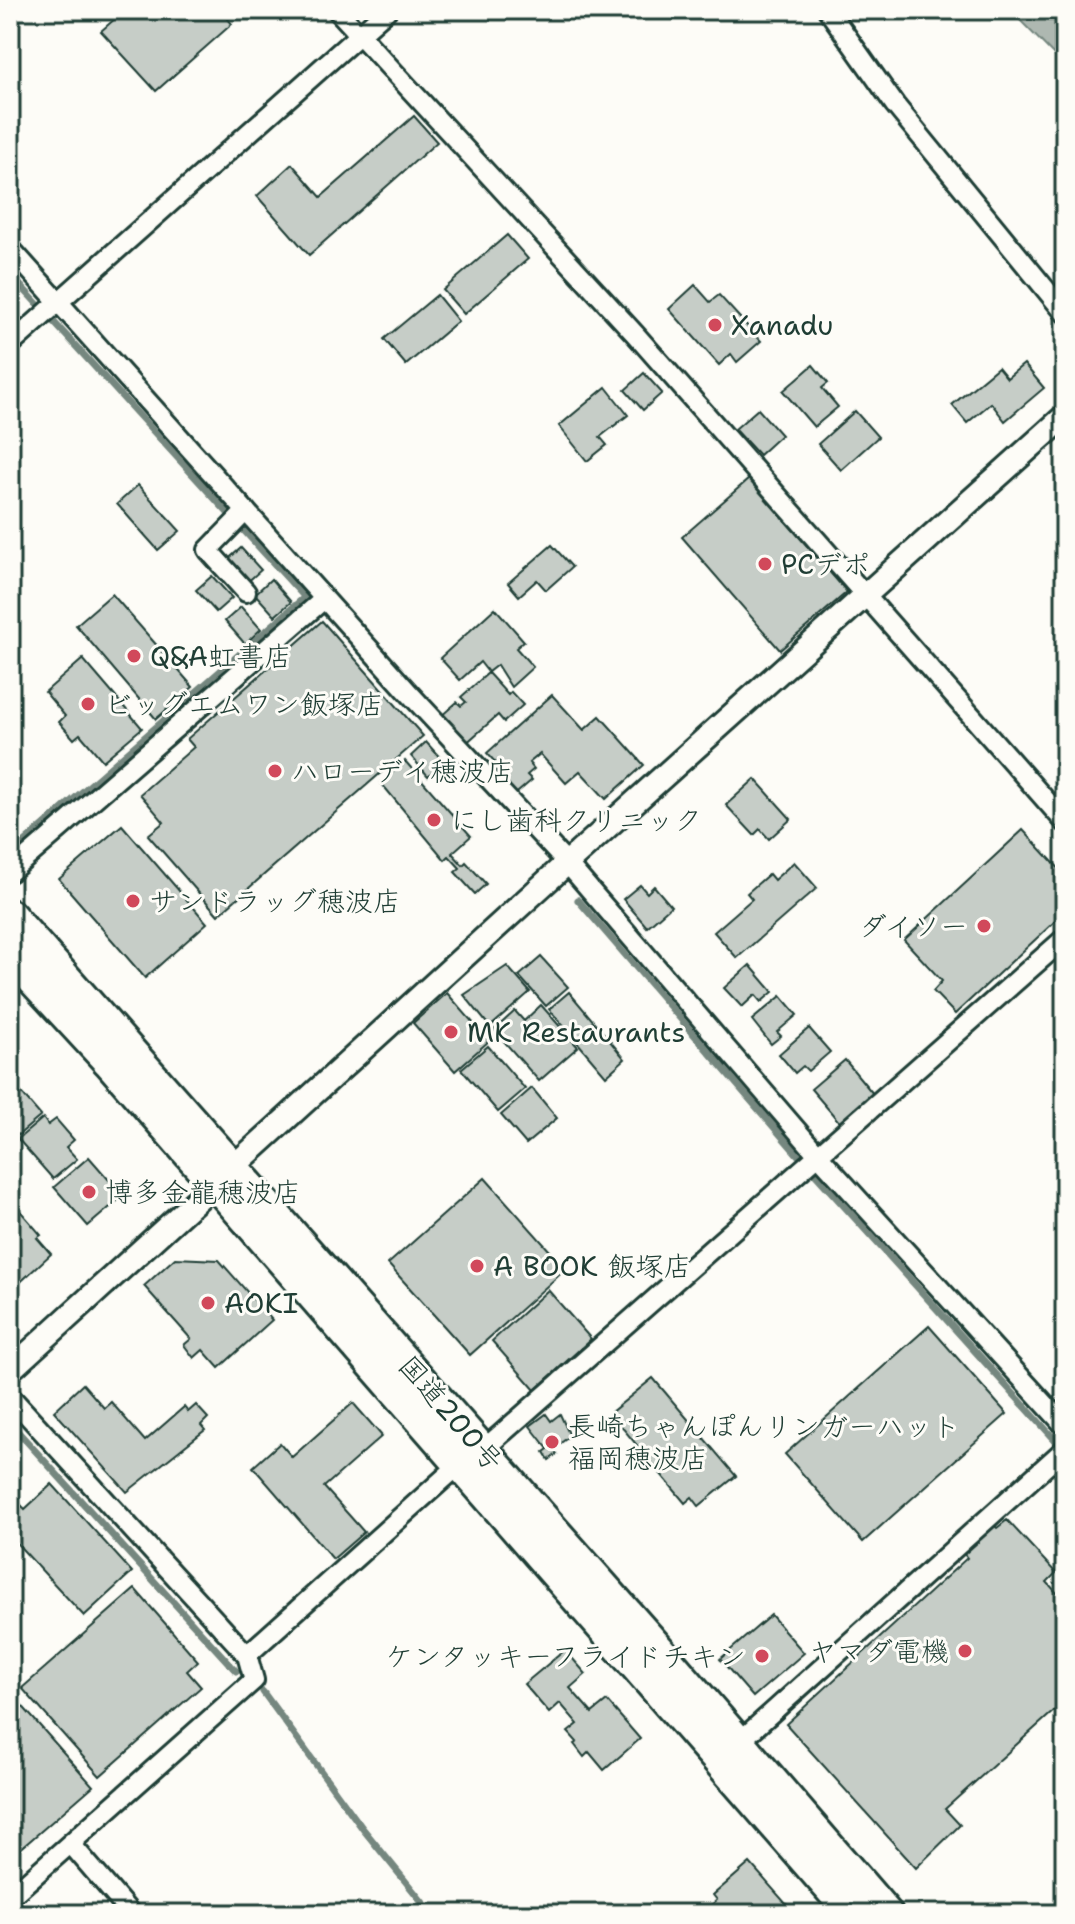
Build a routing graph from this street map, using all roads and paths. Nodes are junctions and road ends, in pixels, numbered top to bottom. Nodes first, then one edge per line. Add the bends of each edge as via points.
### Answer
1 (337, 10) edge
2 (387, 10) edge
3 (828, 10) edge
4 (359, 35) junction
5 (10, 248) edge
6 (49, 308) junction
7 (1065, 313) edge
8 (10, 345) edge
9 (1065, 416) edge
10 (238, 519) junction
11 (246, 592) dead end
12 (864, 596) junction
13 (324, 599) junction
14 (1065, 822) edge
15 (567, 863) junction
16 (10, 872) edge
17 (10, 915) edge
18 (1065, 938) edge
19 (10, 955) edge
20 (818, 1155) junction
21 (223, 1177) junction
22 (10, 1370) edge
23 (10, 1396) edge
24 (1065, 1426) edge
25 (1065, 1449) edge
26 (471, 1457) junction
27 (247, 1655) junction
28 (738, 1743) junction
29 (71, 1844) junction
30 (10, 1897) edge
31 (131, 1914) edge
32 (852, 1914) edge
33 (887, 1914) edge

1 - 4 street
2 - 4 street
3 - 7 street via 895,105
4 - 6 street
4 - 12 street via 645,344
5 - 6 street
6 - 8 street
6 - 10 street
9 - 12 street
10 - 11 street via 208,550
10 - 13 street
12 - 14 street
12 - 15 street
13 - 15 street
13 - 16 street
15 - 20 street
15 - 21 street
17 - 21 highway, 国道200号
18 - 20 street
19 - 21 highway, 国道200号
20 - 24 street
20 - 26 street
21 - 22 street
21 - 26 highway, 国道200号
23 - 27 street
25 - 28 street
26 - 27 street
26 - 28 highway, 国道200号
26 - 32 highway, 国道200号
27 - 29 street via 254,1680
28 - 33 highway, 国道200号
29 - 30 street
29 - 31 street

